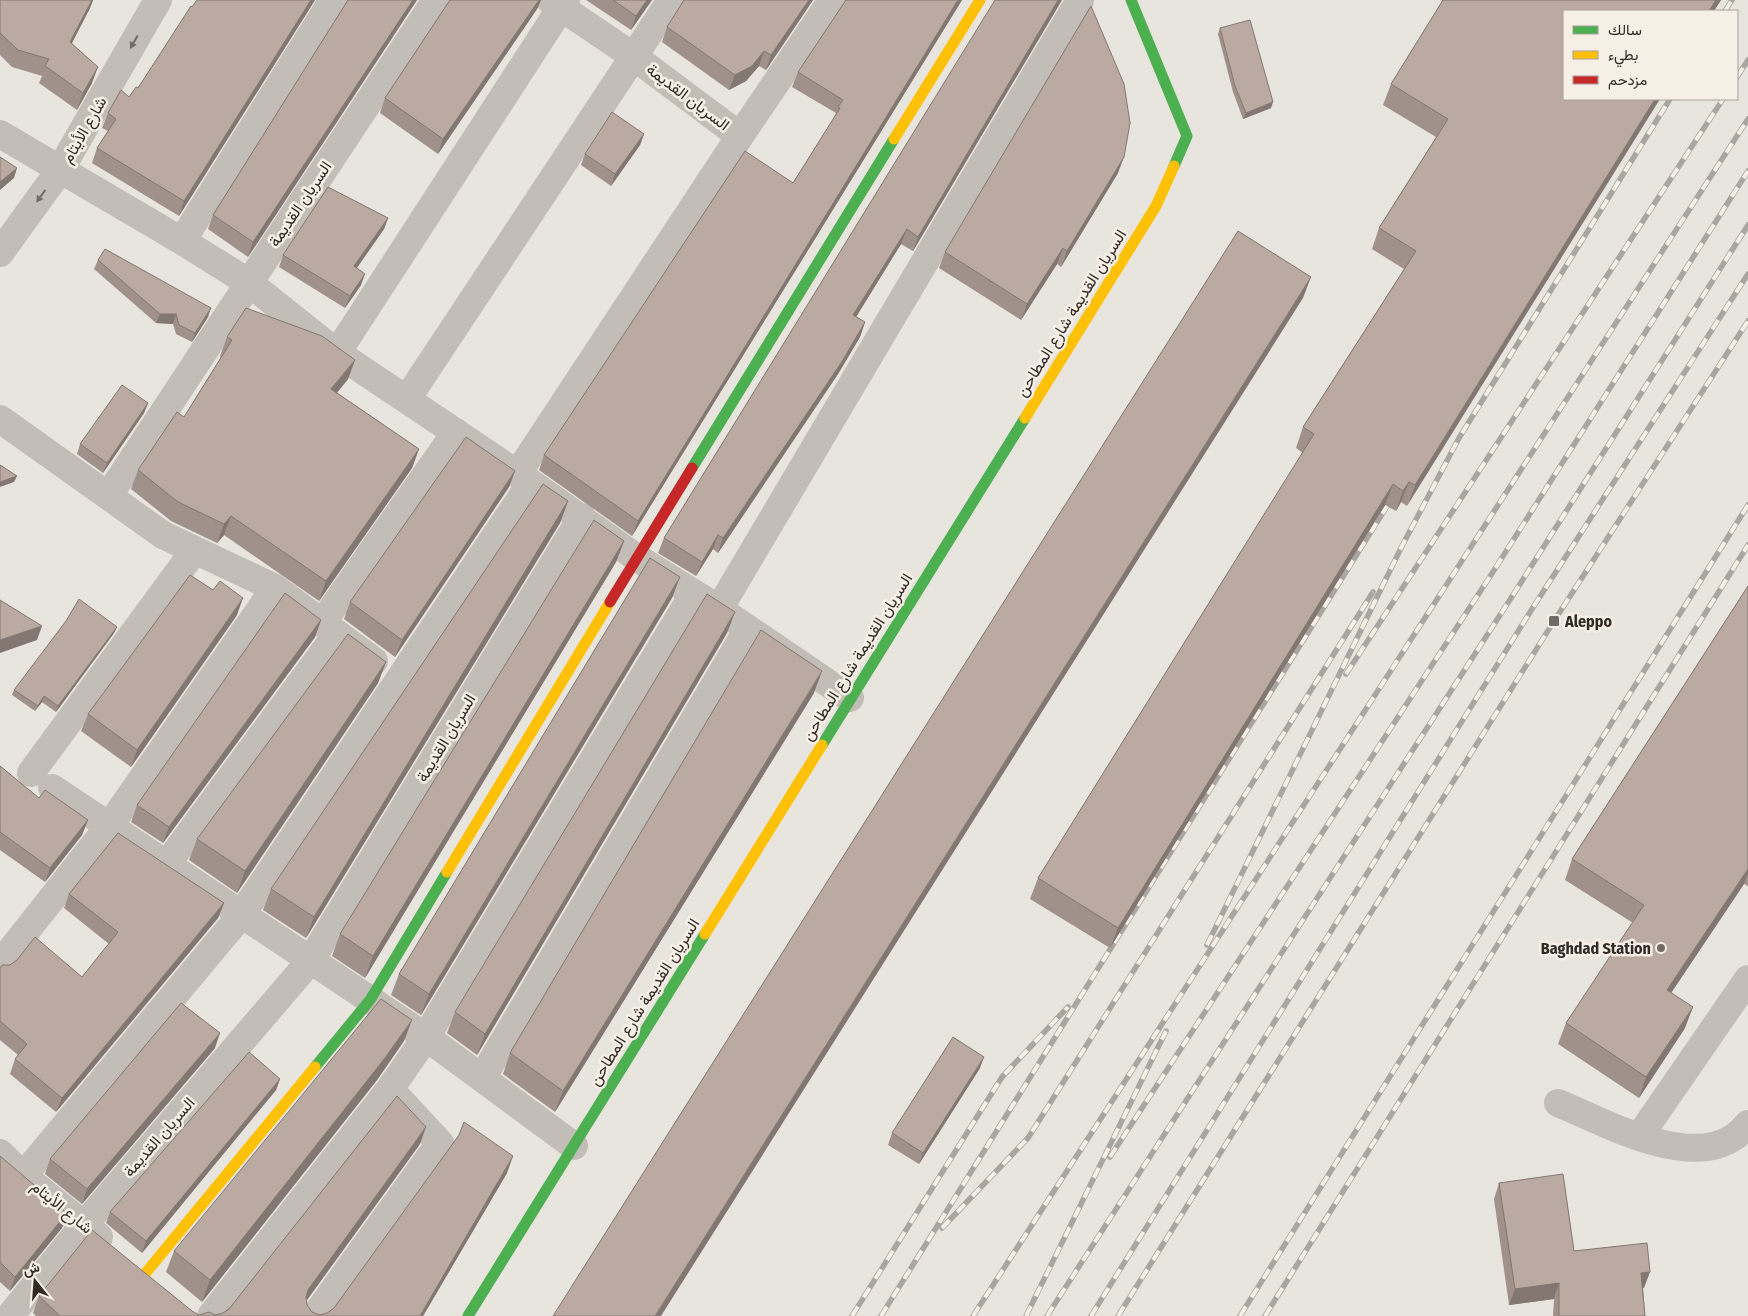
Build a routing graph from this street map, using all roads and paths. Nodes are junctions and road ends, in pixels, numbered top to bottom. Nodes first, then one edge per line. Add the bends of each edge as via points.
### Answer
1 (158, 0) edge
2 (333, 0) edge
3 (436, 0) edge
4 (671, 0) edge
5 (832, 0) edge
6 (980, 0) edge
7 (1080, 0) edge
8 (1131, 0) edge
9 (559, 2) edge
10 (633, 56) junction
11 (0, 134) edge
12 (740, 136) junction
13 (60, 170) junction
14 (182, 241) junction
15 (0, 253) edge
16 (248, 282) junction
17 (337, 353) junction
18 (407, 399) junction
19 (0, 419) edge
20 (456, 432) junction
21 (525, 478) junction
22 (109, 495) junction
23 (582, 517) junction
24 (194, 551) junction
25 (637, 558) junction
26 (275, 588) junction
27 (694, 593) junction
28 (719, 609) junction
29 (330, 628) junction
30 (748, 630) junction
31 (399, 680) junction
32 (850, 698) junction
33 (110, 825) junction
34 (167, 864) junction
35 (242, 914) junction
36 (311, 960) junction
37 (0, 964) edge
38 (1748, 979) edge
39 (370, 1000) junction
40 (426, 1037) junction
41 (482, 1078) junction
42 (390, 1089) junction
43 (1558, 1103) dead end
44 (1748, 1124) edge
45 (1639, 1137) junction
46 (574, 1146) junction
47 (0, 1153) edge
48 (23, 1176) junction
49 (84, 1225) junction
50 (144, 1274) junction
51 (166, 1292) edge
52 (198, 1314) edge
53 (10, 1316) edge
54 (315, 1316) edge
55 (468, 1316) edge

1 -> 13 street, شارع الأيتام
2 - 14 street
3 - 16 street, السريان القديمة
4 - 10 street
5 - 12 street, السريان القديمة
6 - 25 street
7 - 28 street
8 - 32 street, السريان القديمة شارع المطاحن via 1187,136 1156,206
9 - 10 street, السريان القديمة
9 - 17 street
10 - 12 street, السريان القديمة
10 - 18 street
11 - 13 street
12 - 21 street
13 - 14 street
13 -> 15 street, شارع الأيتام
14 - 16 street
16 - 17 street
16 - 22 street, السريان القديمة
17 - 18 street
18 - 20 street
19 - 22 street
20 - 21 street
20 - 29 street
21 - 23 street
21 - 31 street
22 - 24 street via 163,535
23 - 25 street
23 - 36 street, السريان القديمة
24 - 26 street
24 - 33 street via 42,780
25 - 27 street
25 - 39 street
26 - 29 street
26 - 33 street
27 - 28 street
27 - 40 street
28 - 30 street
29 - 31 street
29 - 34 street
30 - 32 street
30 - 41 street
31 - 35 street
32 - 46 street, السريان القديمة شارع المطاحن
33 - 34 street
33 - 37 street
34 - 35 street
35 - 36 street
35 - 48 street
36 - 39 street
36 - 49 street, السريان القديمة
38 - 45 street
39 - 40 street
39 - 50 street
40 - 41 street
40 - 42 street
41 - 46 street
42 - 52 street
42 - 54 street via 440,1143
43 - 45 street
44 - 45 street via 1734,1138 1709,1147 1679,1148
46 - 55 street, السريان القديمة شارع المطاحن
47 - 48 street, شارع الأيتام
48 - 49 street, شارع الأيتام
49 - 50 street, شارع الأيتام
49 - 53 street, السريان القديمة
50 - 51 street, شارع الأيتام

